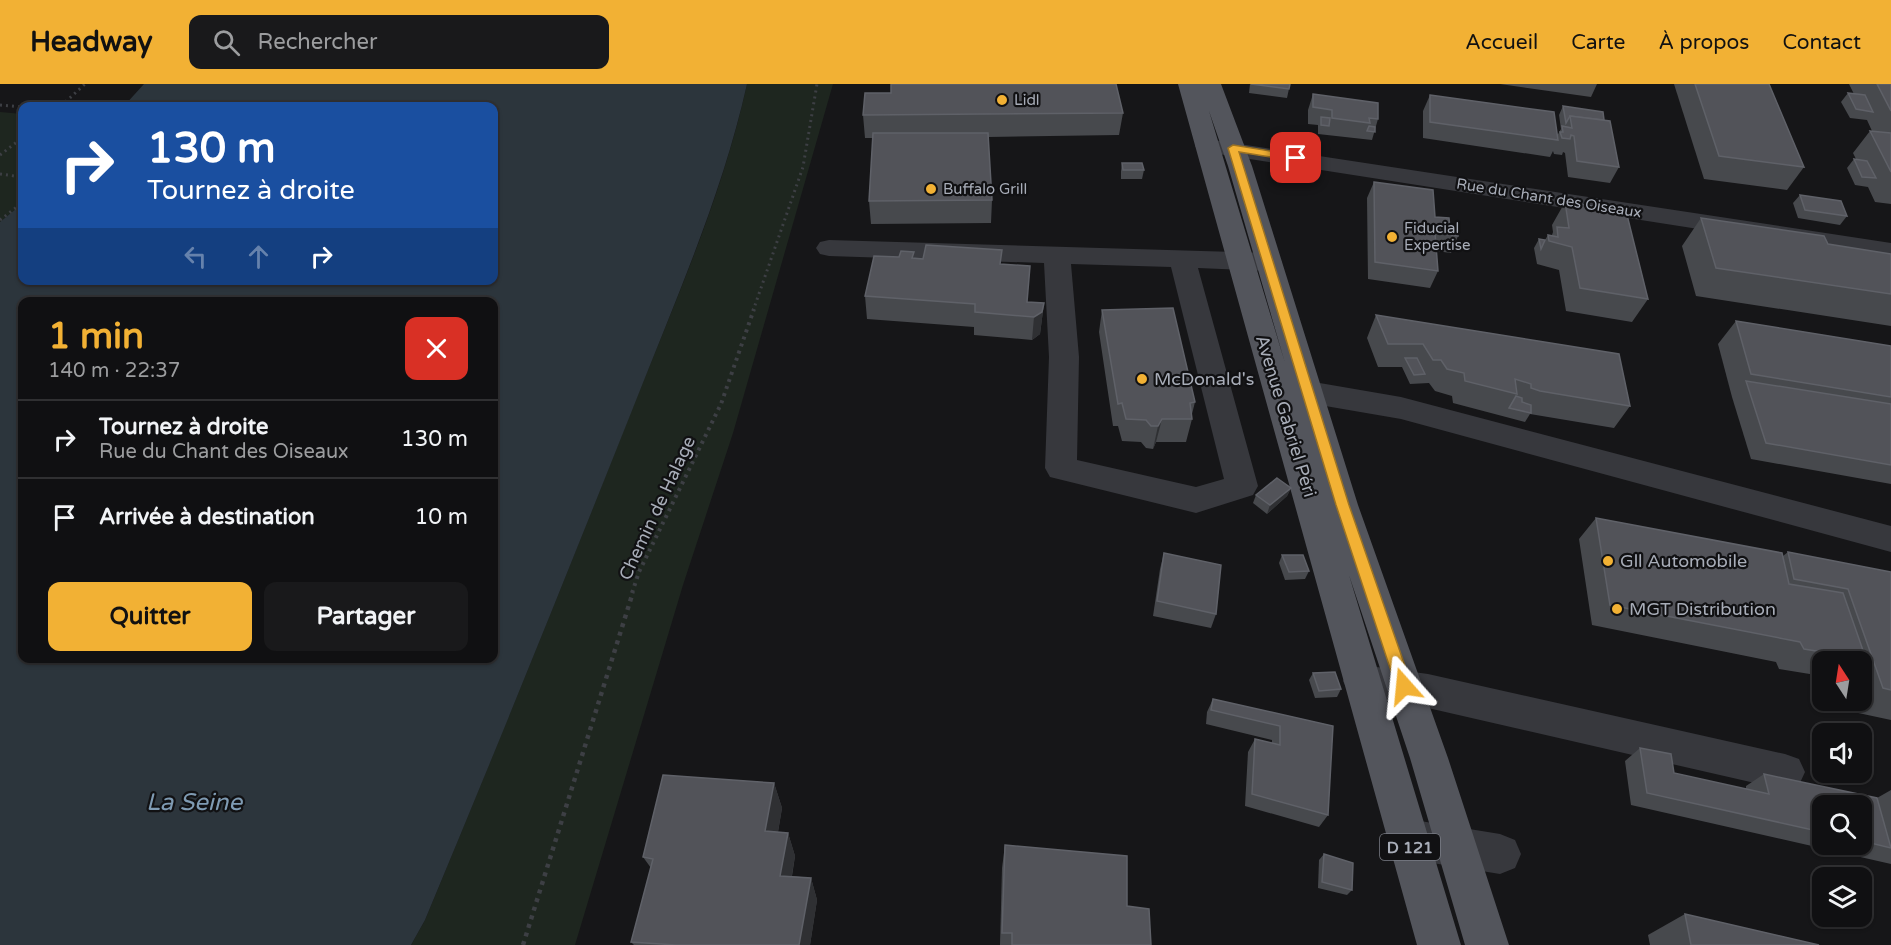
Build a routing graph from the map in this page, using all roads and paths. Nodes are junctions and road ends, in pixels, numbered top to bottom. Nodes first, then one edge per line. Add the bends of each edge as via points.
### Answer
1 (85, 84) edge
2 (817, 84) edge
3 (1190, 84) edge
4 (1210, 84) edge
5 (65, 102) edge
6 (0, 105) edge
7 (18, 107) edge
8 (18, 141) edge
9 (1220, 147) junction
10 (0, 155) edge
11 (0, 174) edge
12 (18, 176) edge
13 (18, 206) edge
14 (0, 220) edge
15 (829, 248) dead end
16 (1891, 251) edge
17 (1057, 256) junction
18 (1183, 261) junction
19 (1254, 262) junction
20 (1294, 392) junction
21 (1891, 539) edge
22 (1362, 681) junction
23 (1404, 686) junction
24 (1785, 772) dead end
25 (1408, 839) junction
26 (1456, 847) junction
27 (1500, 854) dead end
28 (523, 945) edge
29 (1439, 945) edge
30 (1487, 945) edge

1 - 5 path
2 - 28 path, Chemin de Halage via 803,167 721,404 639,572
3 - 9 main road, Avenue Gabriel Péri / D 121
4 - 9 main road, Avenue Gabriel Péri / D 121
6 - 7 path
8 - 10 path
9 - 16 street, Rue du Chant des Oiseaux
9 - 19 main road, Avenue Gabriel Péri / D 121
11 - 12 path
13 - 14 path
15 - 17 street
17 - 18 street
17 - 18 street via 1064,357 1061,468 1196,500 1242,486
18 - 19 street
19 - 20 main road, Avenue Gabriel Péri / D 121
20 - 21 street via 1401,408
20 - 22 main road, Avenue Gabriel Péri / D 121
20 - 23 main road, Avenue Gabriel Péri / D 121 via 1342,505
22 - 23 street
22 - 25 main road, Avenue Gabriel Péri / D 121
23 - 24 street
23 - 26 main road, Avenue Gabriel Péri / D 121
25 - 26 street
25 - 29 main road, D 121
26 - 27 street
26 - 30 main road, D 121

